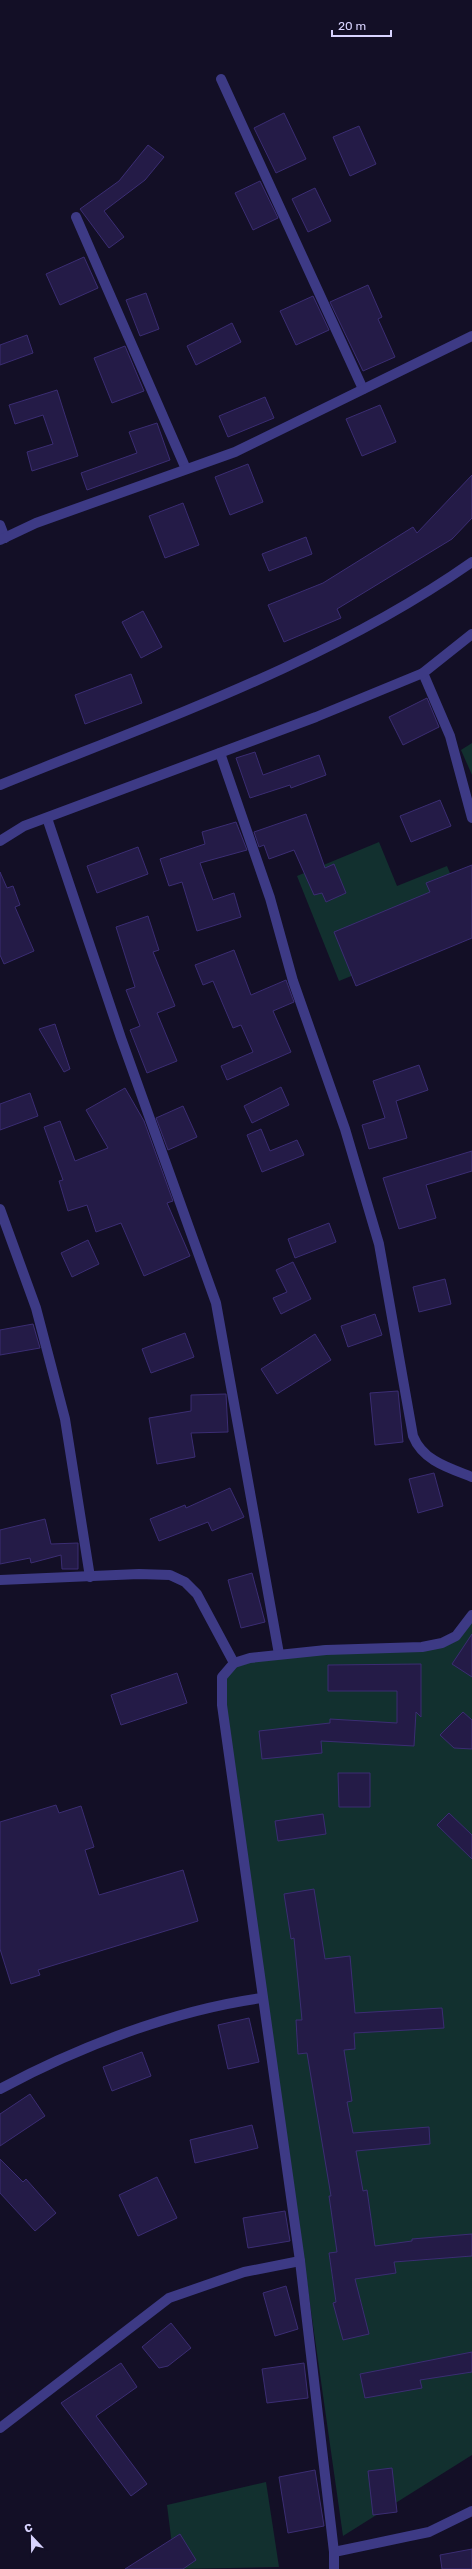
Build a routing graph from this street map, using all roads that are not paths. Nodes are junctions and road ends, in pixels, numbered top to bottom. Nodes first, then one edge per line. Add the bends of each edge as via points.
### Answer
1 (221, 79) dead end
2 (76, 217) dead end
3 (472, 336) edge
4 (363, 389) junction
5 (186, 469) junction
6 (0, 525) edge
7 (3, 539) edge
8 (472, 562) edge
9 (472, 634) edge
10 (423, 673) junction
11 (220, 753) junction
12 (0, 785) edge
13 (47, 818) junction
14 (472, 818) edge
15 (0, 840) edge
16 (0, 1209) edge
17 (472, 1477) edge
18 (90, 1577) junction
19 (0, 1580) edge
20 (472, 1616) edge
21 (279, 1654) junction
22 (234, 1663) junction
23 (262, 1998) junction
24 (0, 2089) edge
25 (300, 2261) junction
26 (0, 2428) edge
27 (472, 2511) edge
28 (334, 2552) junction
29 (334, 2569) edge

1 - 4 street
2 - 5 street
3 - 4 street
4 - 5 street via 235,452
5 - 7 street via 36,523
6 - 7 street
8 - 12 street via 339,643 169,717
9 - 10 street
10 - 11 street
10 - 14 street via 450,736
11 - 13 street
11 - 17 street via 270,898 293,981 345,1129 379,1244 413,1436 418,1447 428,1456
13 - 15 street via 24,826
13 - 21 street via 121,1038 216,1303
16 - 18 street via 36,1308 65,1420
18 - 19 street
18 - 22 street via 170,1575 185,1582 197,1594
20 - 21 street via 456,1636 442,1643
21 - 22 street
22 - 23 street via 222,1677 222,1705
23 - 24 street via 220,2004 95,2045 34,2071
23 - 25 street
25 - 26 street via 244,2272 169,2298
25 - 28 street
27 - 28 street via 429,2532
28 - 29 street

